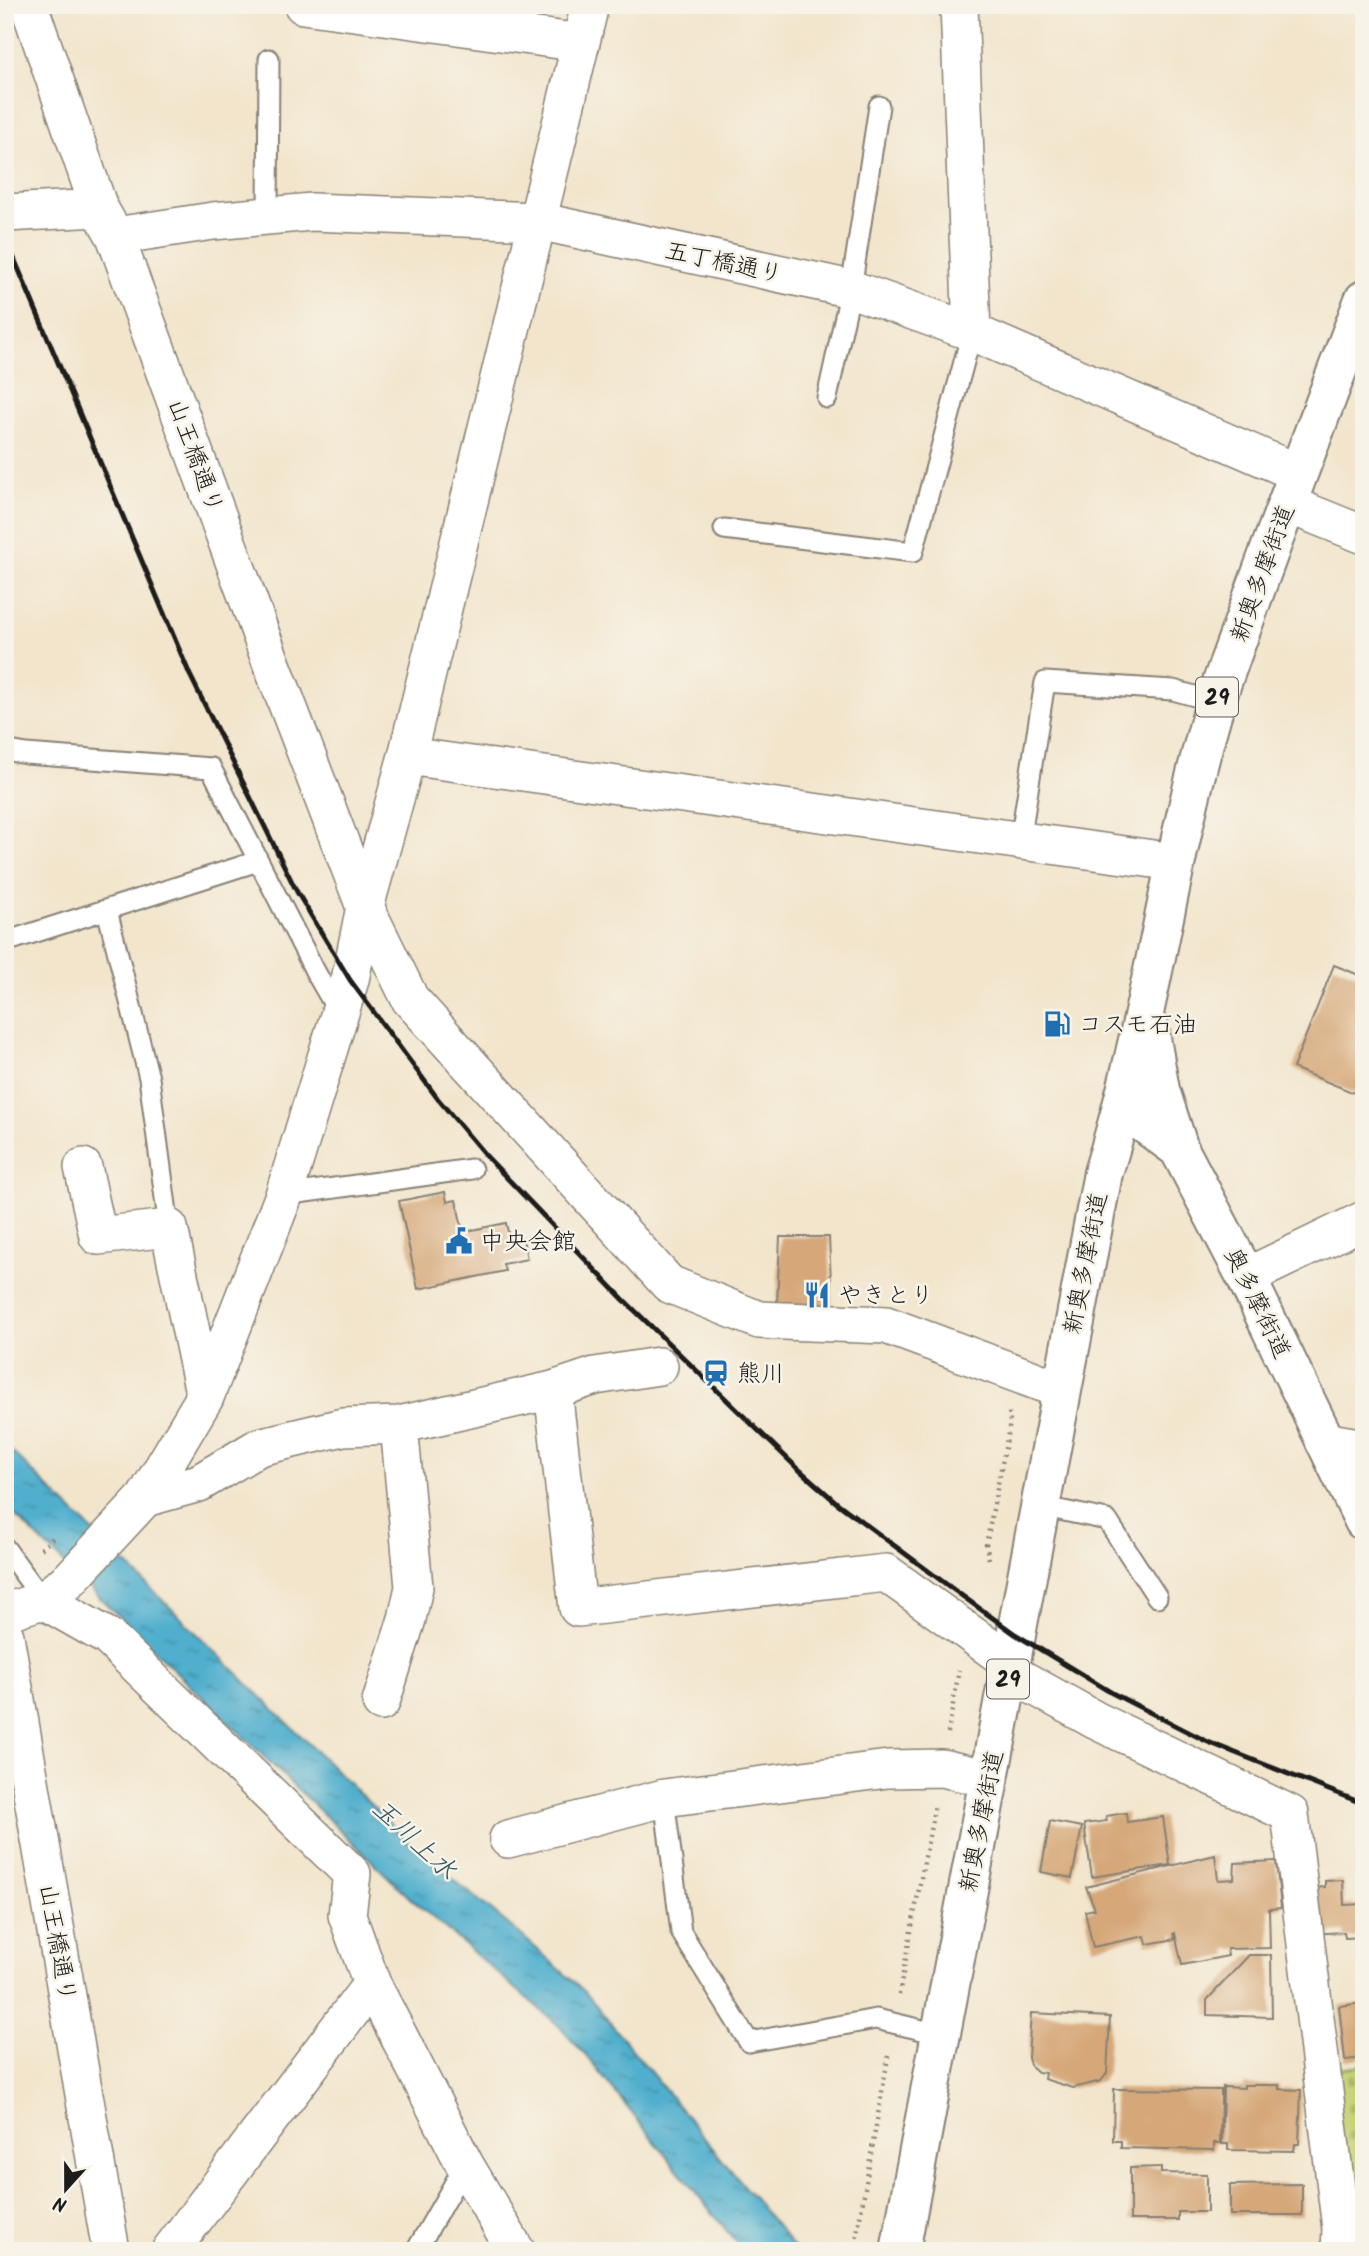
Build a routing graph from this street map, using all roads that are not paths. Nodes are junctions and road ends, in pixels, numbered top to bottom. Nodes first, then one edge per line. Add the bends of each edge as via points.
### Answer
1 (29, 5) edge
2 (303, 5) edge
3 (590, 5) edge
4 (959, 5) edge
5 (581, 43) junction
6 (269, 59) dead end
7 (879, 106) dead end
8 (5, 213) edge
9 (268, 216) junction
10 (538, 221) junction
11 (107, 222) junction
12 (850, 289) junction
13 (1364, 300) edge
14 (972, 332) junction
15 (827, 398) dead end
16 (1293, 489) junction
17 (724, 529) dead end
18 (1364, 535) edge
19 (1216, 702) junction
20 (5, 750) edge
21 (407, 756) junction
22 (1020, 841) junction
23 (258, 861) junction
24 (1175, 862) junction
25 (365, 906) junction
26 (107, 910) junction
27 (5, 942) edge
28 (1146, 1008) junction
29 (340, 1014) junction
30 (1123, 1108) junction
31 (1179, 1149) junction
32 (83, 1167) dead end
33 (472, 1170) dead end
34 (284, 1195) junction
35 (1364, 1220) edge
36 (169, 1228) junction
37 (1246, 1277) junction
38 (659, 1366) dead end
39 (552, 1390) junction
40 (1061, 1390) junction
41 (205, 1397) junction
42 (399, 1425) junction
43 (1324, 1441) junction
44 (1364, 1448) edge
45 (145, 1498) junction
46 (1040, 1506) junction
47 (1364, 1521) edge
48 (5, 1548) edge
49 (57, 1589) junction
50 (1157, 1597) dead end
51 (5, 1612) edge
52 (5, 1636) edge
53 (1000, 1659) junction
54 (381, 1702) dead end
55 (990, 1779) junction
56 (664, 1798) junction
57 (508, 1839) dead end
58 (372, 1984) junction
59 (939, 2034) junction
60 (465, 2165) junction
61 (1348, 2235) edge
62 (111, 2251) edge
63 (170, 2251) edge
64 (416, 2251) edge
65 (516, 2251) edge
66 (900, 2251) edge

1 - 11 street, 山王橋通り
2 - 5 street
3 - 5 street
4 - 14 street
5 - 10 street
6 - 9 lane
7 - 12 lane
8 - 11 street, 五丁橋通り
9 - 10 street, 五丁橋通り via 312,212
9 - 11 street, 五丁橋通り
10 - 12 street, 五丁橋通り
10 - 21 street
11 - 25 street, 山王橋通り
12 - 14 street, 五丁橋通り
12 - 15 lane
13 - 16 main road, 新奥多摩街道 / 29
14 - 16 street, 五丁橋通り
14 - 17 lane via 914,552
16 - 18 street, 五丁橋通り
16 - 19 main road, 新奥多摩街道 / 29
19 - 22 lane via 1173,690 1045,681
19 - 24 main road, 新奥多摩街道 / 29
20 - 23 lane via 211,768
21 - 22 street
21 - 25 street
22 - 24 street
23 - 26 lane
23 - 29 lane
24 - 28 main road, 新奥多摩街道 / 29
25 - 29 street
25 - 40 street, 山王橋通り via 410,999 669,1284 759,1320 886,1325
26 - 27 lane
26 - 36 lane via 149,1078
28 - 30 main road, 新奥多摩街道 / 29
28 - 31 main road via 1160,1090
29 - 34 street
30 - 31 main road, 奥多摩街道
30 - 40 main road, 新奥多摩街道 / 29 via 1103,1173
31 - 37 main road, 奥多摩街道
32 - 36 street via 97,1236
33 - 34 lane
34 - 41 street
35 - 37 street
36 - 41 street
37 - 43 main road, 奥多摩街道
38 - 39 street via 595,1376
39 - 42 street
39 - 53 street via 578,1608 886,1573
40 - 46 main road, 新奥多摩街道 / 29
41 - 45 street
42 - 45 street via 343,1427 259,1447 198,1483
42 - 54 street via 414,1587
43 - 44 street
43 - 47 main road, 奥多摩街道
45 - 49 street
46 - 50 lane via 1107,1520
46 - 53 main road, 新奥多摩街道 / 29
48 - 49 lane
49 - 51 street
49 - 58 street via 352,1874 347,1915
52 - 62 street, 山王橋通り
53 - 55 main road, 新奥多摩街道 / 29
53 - 61 street via 1095,1720 1290,1814
55 - 56 street via 942,1769 888,1769
55 - 59 main road, 新奥多摩街道 / 29
56 - 57 street
56 - 59 lane via 681,1932 749,2042 876,2019
58 - 60 street
58 - 63 street
59 - 66 main road, 新奥多摩街道 / 29
60 - 64 lane
60 - 65 street

